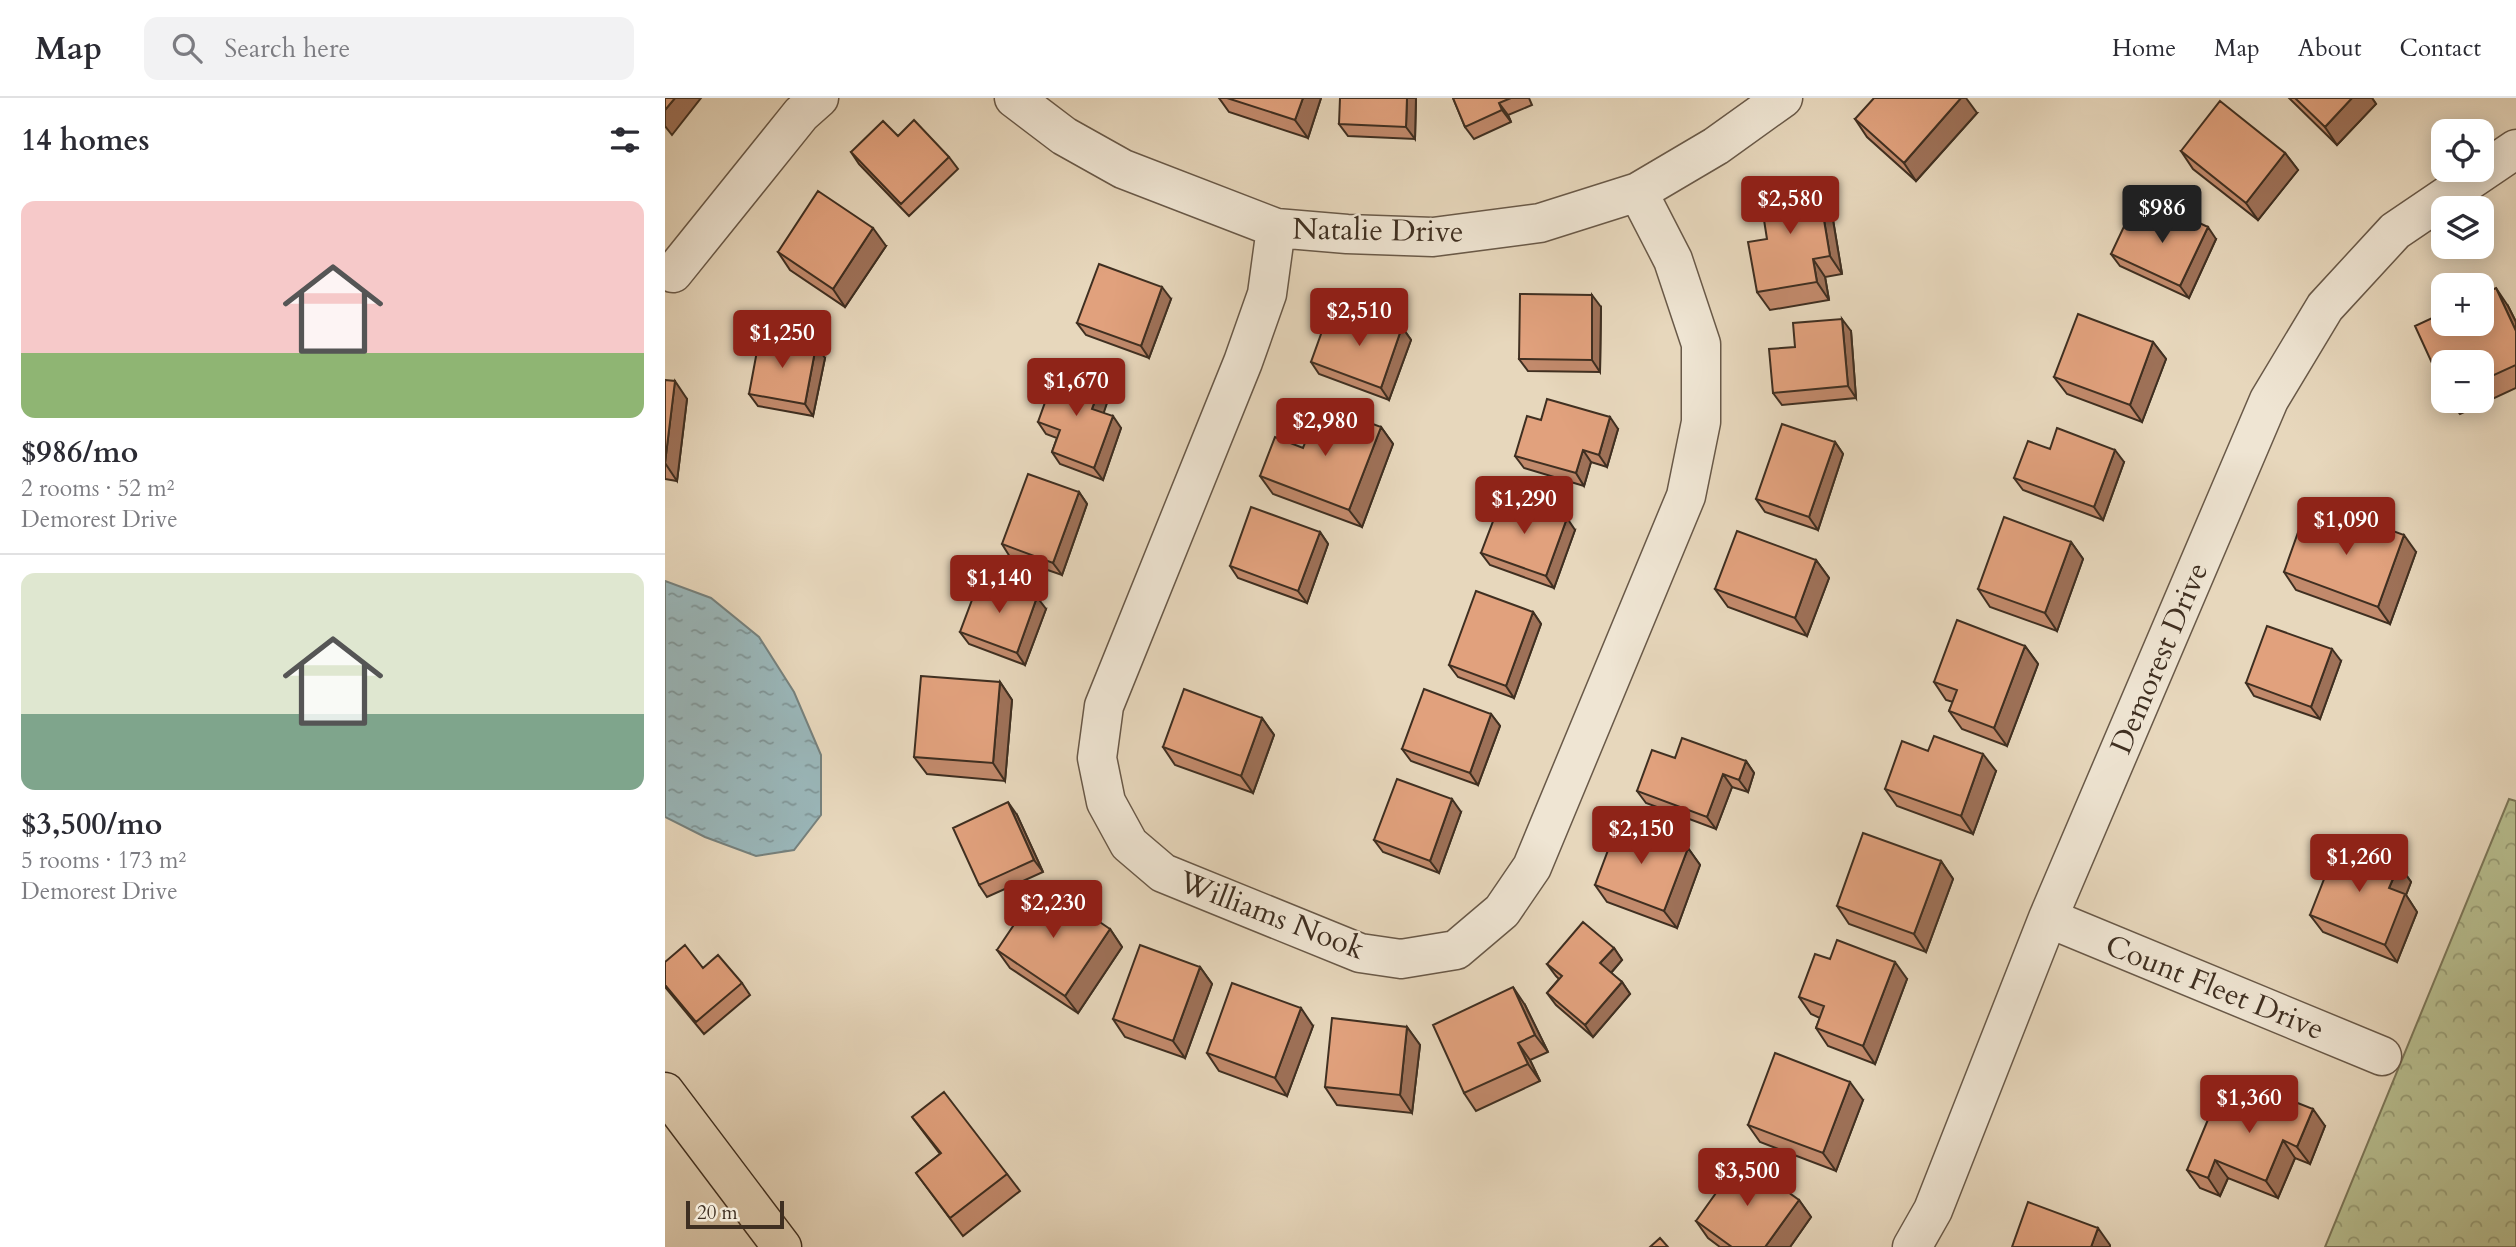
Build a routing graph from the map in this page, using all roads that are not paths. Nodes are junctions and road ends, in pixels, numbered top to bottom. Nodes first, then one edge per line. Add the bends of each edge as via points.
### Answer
1 (819, 98) edge
2 (1014, 98) edge
3 (1783, 98) edge
4 (2516, 149) edge
5 (1638, 192) junction
6 (1276, 228) junction
7 (673, 273) dead end
8 (2048, 918) junction
9 (2382, 1056) dead end
10 (665, 1092) edge
11 (782, 1247) edge
12 (1912, 1247) edge

1 - 7 street via 801,114
2 - 6 street, Natalie Drive via 1064,136 1123,169
3 - 5 street, Natalie Drive via 1716,146
4 - 8 street, Demorest Drive via 2395,231 2325,307 2269,400
5 - 6 street, Natalie Drive via 1540,223 1486,232 1433,237
5 - 6 street, Williams Nook via 1672,260 1700,344 1701,422 1686,496 1532,867 1502,911 1456,950 1401,959 1360,953 1163,873 1129,844 1106,802 1097,758 1104,706 1267,294
8 - 9 street, Count Fleet Drive
8 - 12 street, Demorest Drive via 1933,1210
10 - 11 main road

